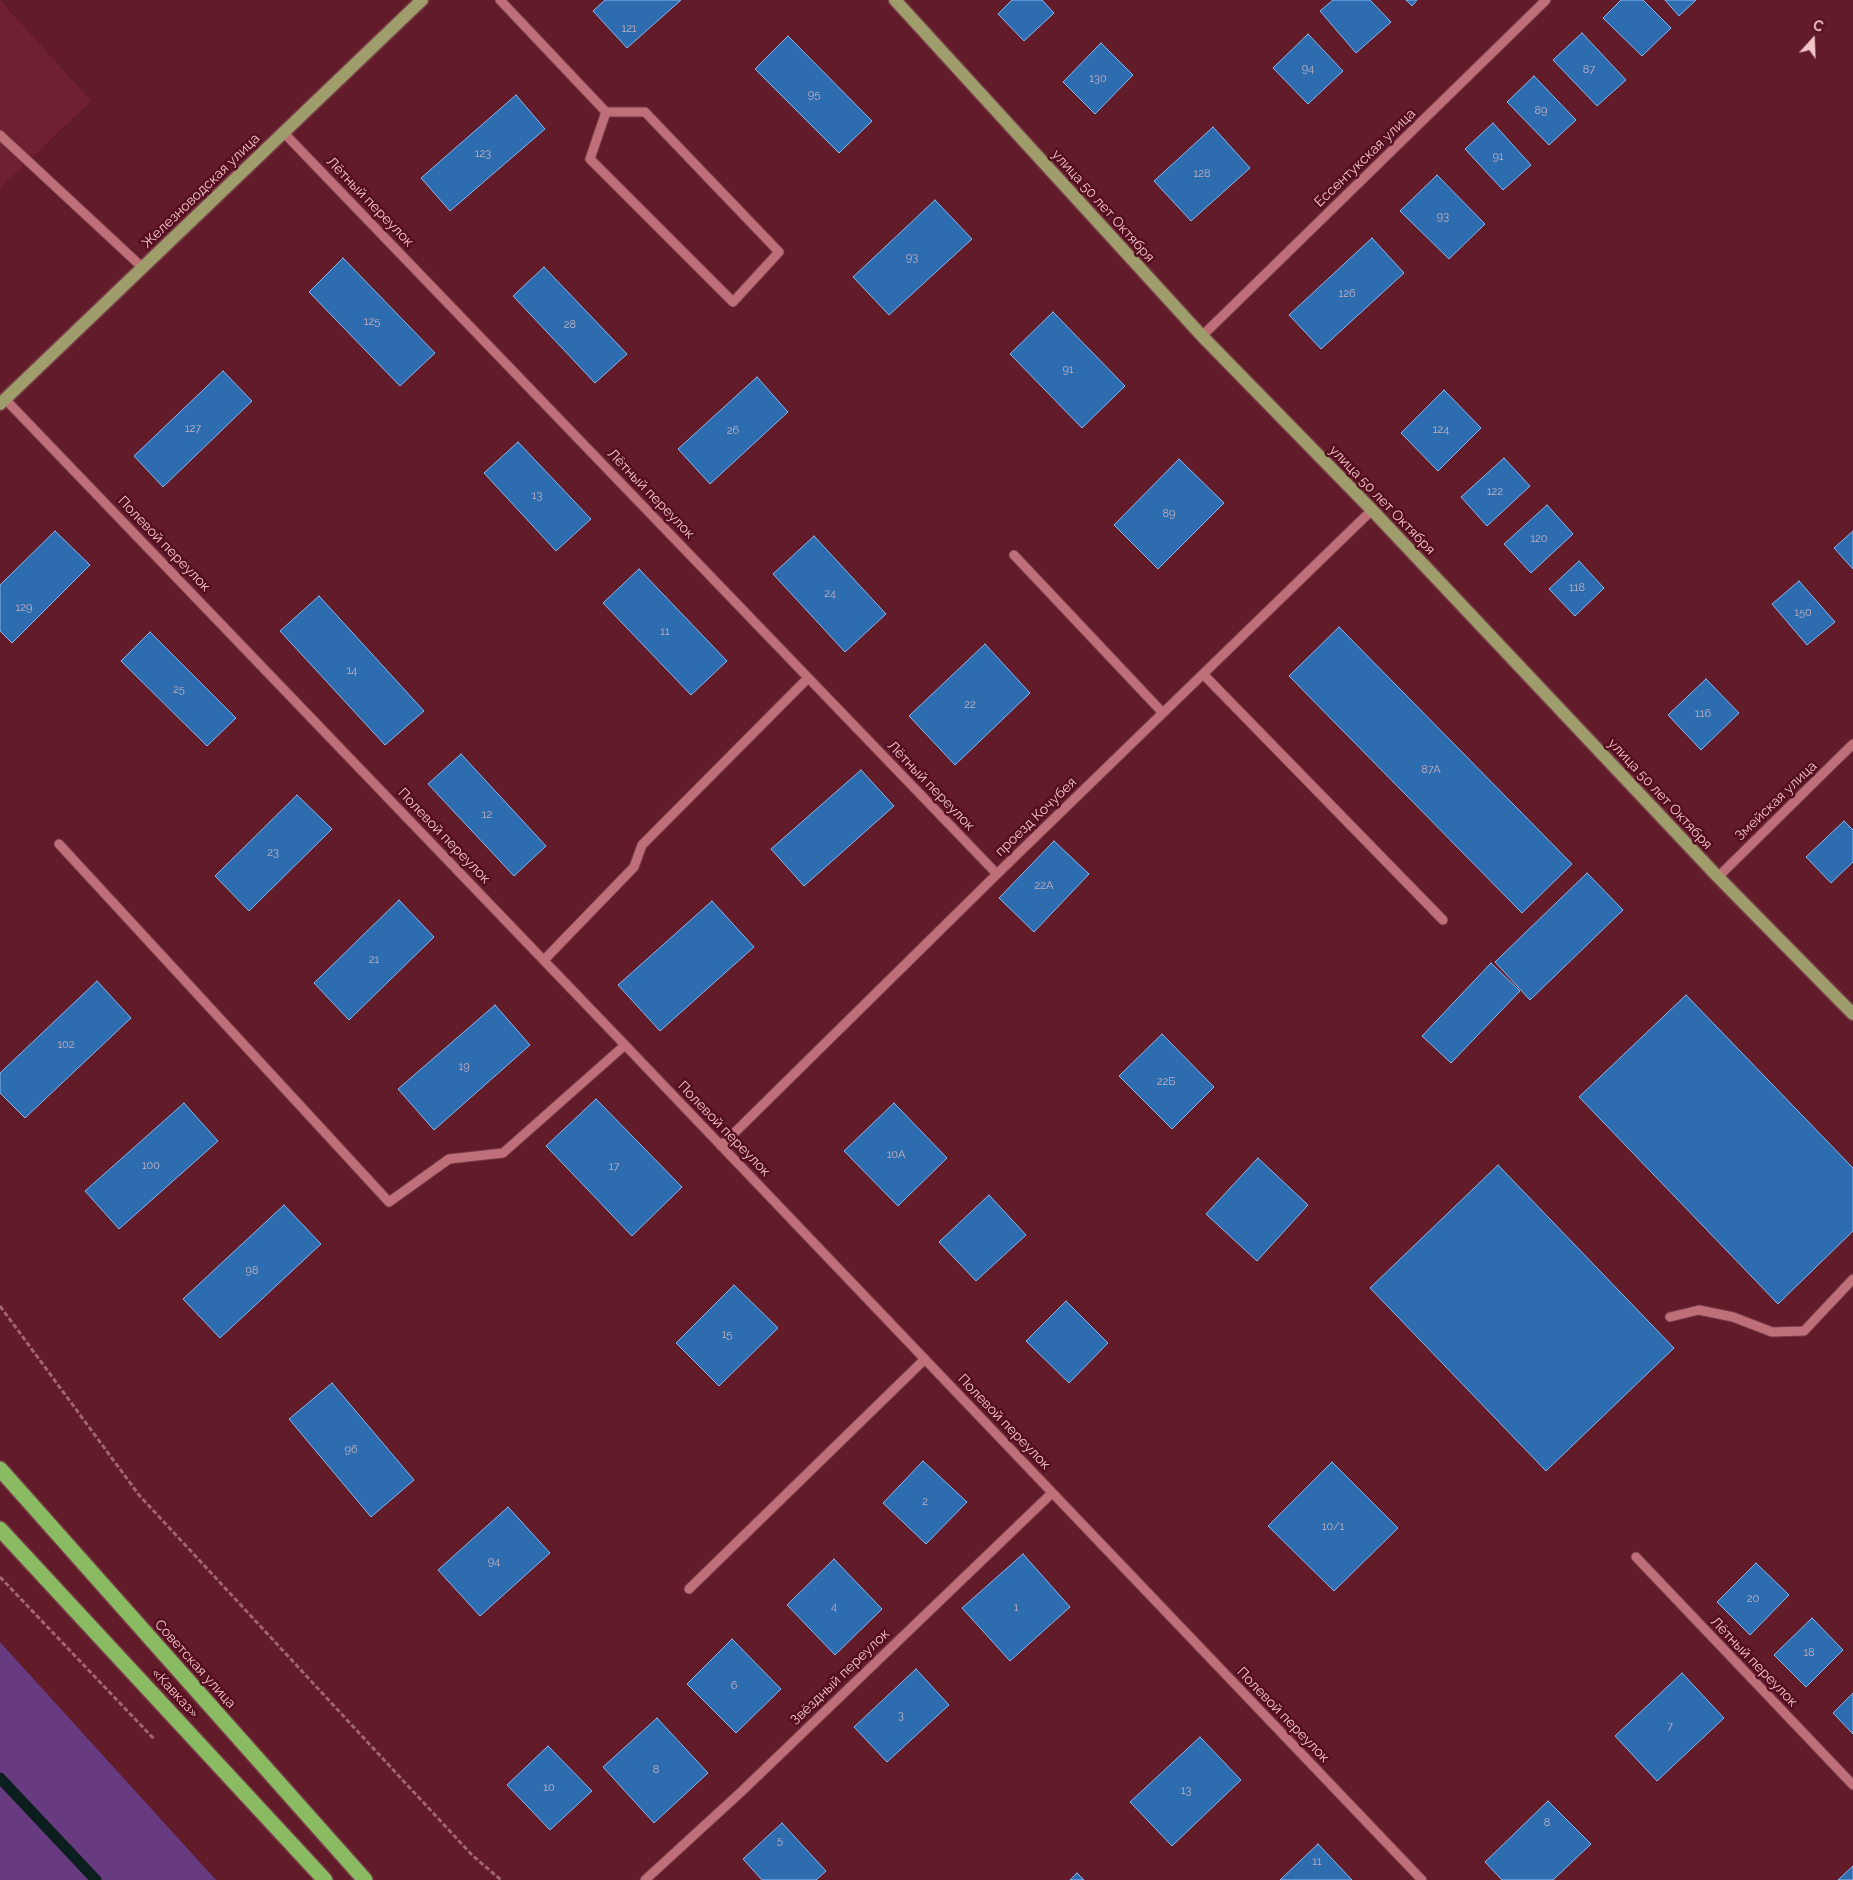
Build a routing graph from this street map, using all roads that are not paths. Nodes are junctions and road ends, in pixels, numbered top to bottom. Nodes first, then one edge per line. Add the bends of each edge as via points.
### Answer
1 (422, 0) edge
2 (500, 0) edge
3 (895, 0) edge
4 (1546, 0) edge
5 (606, 112) junction
6 (284, 133) junction
7 (0, 134) edge
8 (143, 268) junction
9 (1202, 336) junction
10 (2, 401) edge
11 (1372, 510) junction
12 (1014, 555) dead end
13 (1203, 674) junction
14 (808, 678) junction
15 (1163, 713) junction
16 (1853, 744) edge
17 (59, 844) dead end
18 (997, 874) junction
19 (1718, 876) junction
20 (1443, 920) dead end
21 (544, 960) junction
22 (1853, 1014) edge
23 (625, 1045) junction
24 (721, 1146) junction
25 (1853, 1279) edge
26 (1670, 1317) dead end
27 (925, 1359) junction
28 (0, 1469) edge
29 (1052, 1493) junction
30 (0, 1529) edge
31 (1636, 1557) dead end
32 (689, 1589) dead end
33 (1853, 1785) edge
34 (325, 1880) edge
35 (365, 1880) edge
36 (646, 1880) edge
37 (1422, 1880) edge

1 - 6 main road, Железноводская улица
2 - 5 street
3 - 9 main road, улица 50 лет Октября
4 - 9 street, Ессентукская улица
5 - 5 street via 645,112 779,252 733,302 590,159
6 - 8 main road, Железноводская улица
6 - 14 street, Лётный переулок
7 - 8 street
8 - 10 main road, Железноводская улица
9 - 11 main road, улица 50 лет Октября
10 - 21 street, Полевой переулок
11 - 13 street, проезд Кочубея
11 - 19 main road, улица 50 лет Октября
12 - 15 street
13 - 15 street, проезд Кочубея
13 - 20 street
14 - 18 street, Лётный переулок
14 - 21 street via 642,845 634,866
15 - 18 street, проезд Кочубея
16 - 19 street, Змейская улица
17 - 23 street via 389,1202 449,1159 503,1153
18 - 24 street, проезд Кочубея
19 - 22 main road, улица 50 лет Октября
21 - 23 street, Полевой переулок
23 - 24 street, Полевой переулок
24 - 27 street, Полевой переулок
25 - 26 street via 1804,1331 1772,1332 1733,1317 1699,1310
27 - 29 street, Полевой переулок
27 - 32 street
28 - 35 highway, Советская улица
29 - 36 street, Звёздный переулок
29 - 37 street, Полевой переулок
30 - 34 highway, «Кавказ»
31 - 33 street, Лётный переулок

